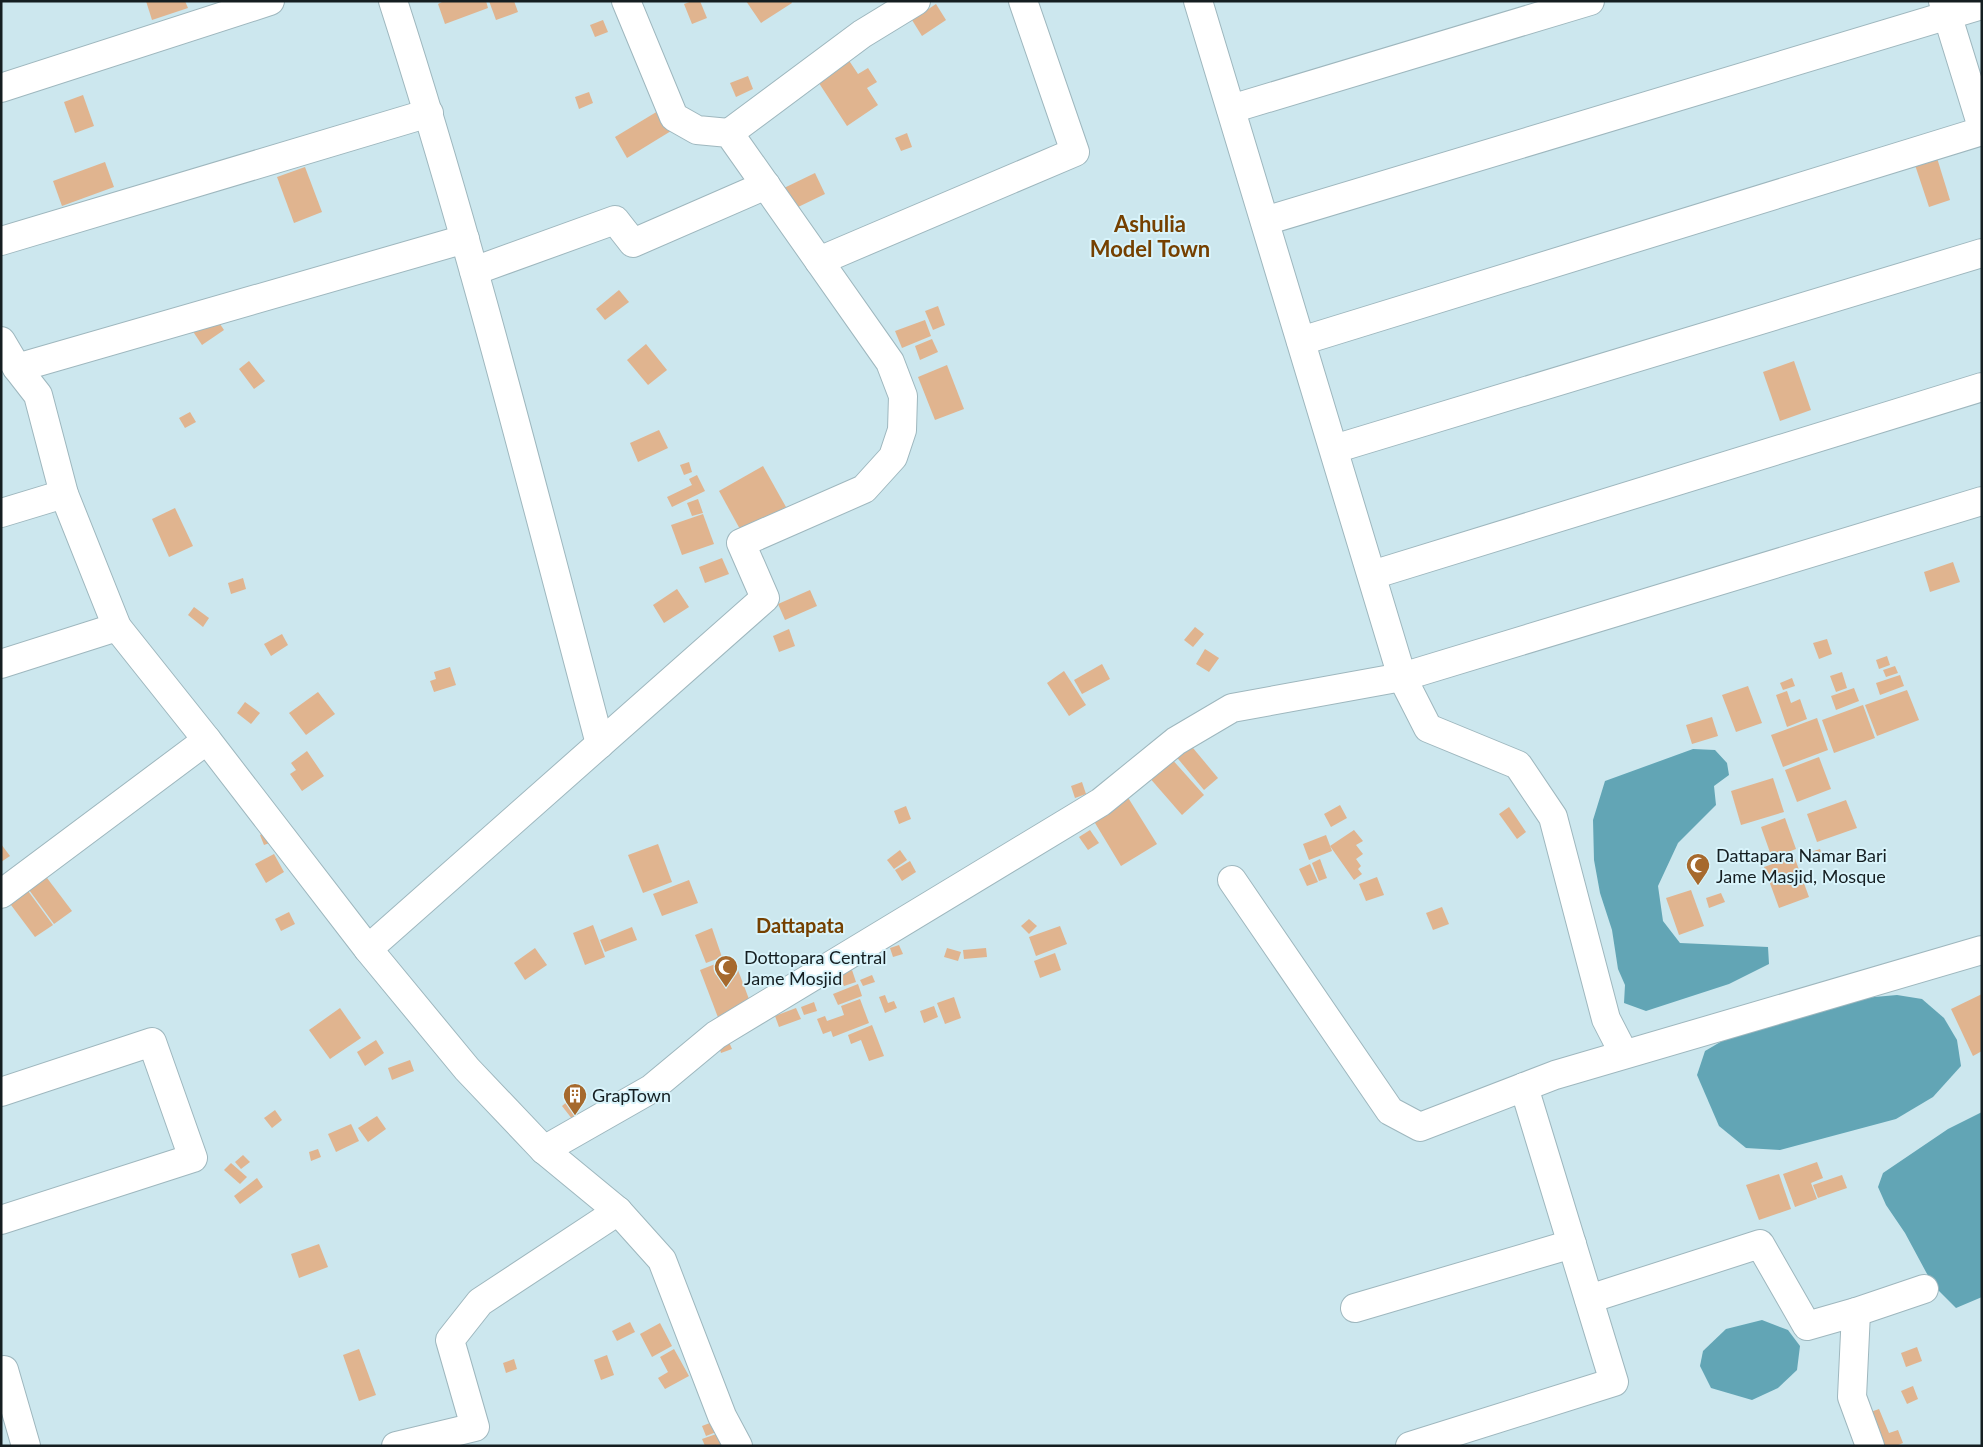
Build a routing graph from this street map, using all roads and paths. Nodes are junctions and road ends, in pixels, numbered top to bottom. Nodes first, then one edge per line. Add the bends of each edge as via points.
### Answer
1 (270, 1) edge
2 (392, 1) edge
3 (626, 1) edge
4 (916, 1) edge
5 (1023, 1) edge
6 (1198, 1) edge
7 (1590, 1) edge
8 (1982, 5) edge
9 (1945, 9) edge
10 (1, 88) edge
11 (1231, 109) junction
12 (429, 113) junction
13 (1982, 129) edge
14 (729, 133) junction
15 (766, 185) junction
16 (1265, 220) junction
17 (465, 239) junction
18 (1, 241) edge
19 (1982, 253) edge
20 (819, 262) junction
21 (474, 271) junction
22 (1301, 341) junction
23 (1, 342) edge
24 (17, 368) junction
25 (1982, 387) edge
26 (1334, 449) junction
27 (64, 494) junction
28 (1982, 501) edge
29 (1, 513) edge
30 (1372, 575) junction
31 (117, 627) junction
32 (1, 664) edge
33 (1402, 677) junction
34 (207, 740) junction
35 (600, 744) junction
36 (1232, 880) dead end
37 (1, 894) edge
38 (368, 949) junction
39 (1982, 950) edge
40 (1624, 1054) junction
41 (1524, 1087) junction
42 (1, 1092) edge
43 (544, 1150) junction
44 (618, 1211) junction
45 (1, 1220) edge
46 (1572, 1244) junction
47 (1924, 1288) dead end
48 (1589, 1299) junction
49 (1355, 1308) dead end
50 (1856, 1312) junction
51 (2, 1367) edge
52 (472, 1436) edge
53 (26, 1446) edge
54 (396, 1446) edge
55 (738, 1446) edge
56 (1410, 1446) edge
57 (1870, 1446) edge

1 - 10 street
2 - 12 street
3 - 14 street via 674,117 696,130
4 - 14 street via 862,34
5 - 20 street via 1075,152
6 - 11 street
7 - 11 street
8 - 9 street
9 - 13 street
9 - 16 street
11 - 16 street
12 - 17 street
12 - 18 street
13 - 22 street
14 - 15 street
15 - 20 street
15 - 21 street via 634,243 615,220
16 - 22 street
17 - 21 street
17 - 24 street
19 - 26 street
20 - 35 street via 890,362 903,396 902,430 893,457 864,489 741,543 765,598
21 - 35 street
22 - 26 street
23 - 24 street
24 - 27 street via 38,395
25 - 30 street
26 - 30 street
27 - 29 street
27 - 31 street
28 - 33 street
30 - 33 street
31 - 32 street
31 - 34 street
33 - 40 street via 1428,728 1518,765 1553,817 1606,1019
33 - 43 street via 1232,708 1176,741 1102,802 716,1035 651,1089
34 - 37 street
34 - 38 street
35 - 38 street
36 - 41 street via 1390,1110 1420,1127
38 - 43 street via 467,1069
39 - 40 street
40 - 41 street
41 - 46 street
42 - 45 street via 152,1042 193,1158
43 - 44 street
44 - 52 street via 480,1302 450,1340
44 - 55 street via 662,1260 722,1416
46 - 48 street
46 - 49 street
47 - 50 street
48 - 50 street via 1760,1244 1806,1326
48 - 56 street via 1614,1382
50 - 57 street via 1852,1397
51 - 53 street
52 - 54 street

